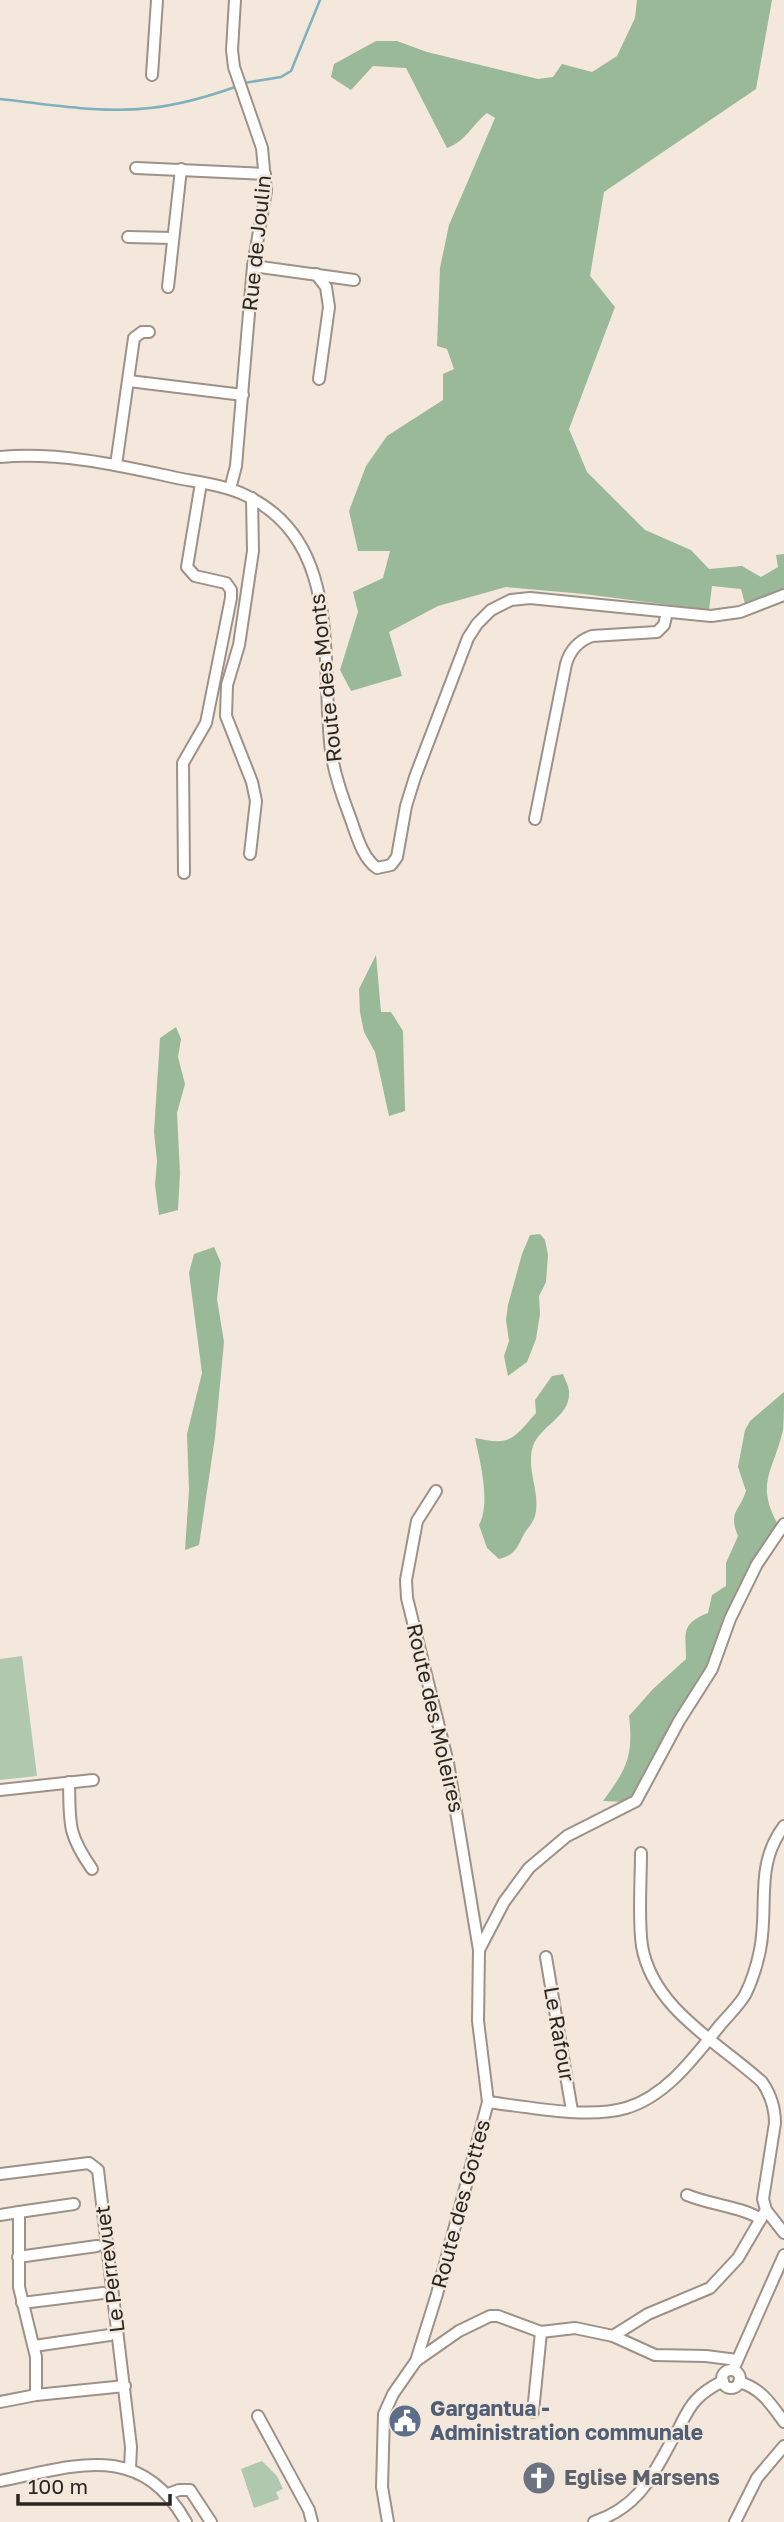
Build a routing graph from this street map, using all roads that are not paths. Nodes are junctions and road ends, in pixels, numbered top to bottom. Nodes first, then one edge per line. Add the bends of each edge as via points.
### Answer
1 (158, 0) edge
2 (235, 0) edge
3 (152, 75) dead end
4 (136, 168) dead end
5 (181, 169) junction
6 (265, 174) junction
7 (128, 237) dead end
8 (173, 237) junction
9 (253, 266) junction
10 (316, 274) junction
11 (354, 280) dead end
12 (168, 288) dead end
13 (149, 332) dead end
14 (319, 379) dead end
15 (129, 381) junction
16 (243, 395) junction
17 (0, 457) edge
18 (116, 465) junction
19 (201, 484) junction
20 (230, 489) junction
21 (252, 498) junction
22 (784, 595) edge
23 (667, 612) junction
24 (534, 820) dead end
25 (250, 854) dead end
26 (184, 873) dead end
27 (436, 1491) dead end
28 (784, 1524) edge
29 (93, 1780) dead end
30 (69, 1782) junction
31 (0, 1790) edge
32 (784, 1826) edge
33 (641, 1853) dead end
34 (92, 1869) dead end
35 (479, 1950) junction
36 (546, 1957) dead end
37 (710, 2038) junction
38 (488, 2102) junction
39 (572, 2111) junction
40 (0, 2174) edge
41 (687, 2196) dead end
42 (74, 2204) dead end
43 (19, 2212) junction
44 (764, 2214) junction
45 (0, 2215) edge
46 (784, 2233) edge
47 (97, 2246) dead end
48 (784, 2255) edge
49 (18, 2257) junction
50 (103, 2293) dead end
51 (22, 2303) junction
52 (541, 2332) junction
53 (110, 2335) dead end
54 (613, 2336) junction
55 (34, 2346) junction
56 (416, 2361) junction
57 (735, 2365) junction
58 (723, 2381) junction
59 (740, 2382) junction
60 (125, 2386) junction
61 (36, 2395) junction
62 (0, 2402) edge
63 (533, 2412) dead end
64 (258, 2416) dead end
65 (784, 2422) edge
66 (784, 2446) edge
67 (130, 2469) junction
68 (0, 2481) edge
69 (167, 2494) junction
70 (187, 2522) edge
71 (211, 2522) edge
72 (312, 2522) edge
73 (388, 2522) edge
74 (594, 2522) edge
75 (735, 2522) edge

1 - 3 street
2 - 6 street, Rue de Joulin via 232,50 262,148
4 - 5 street
5 - 6 street
5 - 8 street
6 - 9 street, Rue de Joulin via 265,203
7 - 8 street
8 - 12 street
9 - 10 street
9 - 16 street, Rue de Joulin
10 - 11 street
10 - 14 street via 326,287 329,307
13 - 15 street via 134,338
15 - 16 street
15 - 18 street
16 - 20 street, Rue de Joulin
17 - 18 street, Route des Monts via 51,456
18 - 19 street, Route des Monts
19 - 20 street, Route des Monts
19 - 26 street via 187,567 198,577 226,583 232,594 206,723 183,763
20 - 21 street, Route des Monts
21 - 23 street, Route des Monts via 288,526 311,562 322,614 334,769 361,845 377,868 391,865 397,857 415,777 465,645 484,616 505,602 525,598
21 - 25 street via 253,551 239,645 227,685 226,716 256,800
22 - 23 street, Route des Monts via 732,614
23 - 24 street via 657,632 592,636 571,651
27 - 35 street, Route des Moleires via 416,1521 407,1598 448,1763
28 - 35 street, Route des Gottes via 757,1564 712,1670 636,1801 567,1836 529,1868 504,1902
29 - 30 street
30 - 31 street
30 - 34 street via 70,1829
32 - 37 street via 773,1841 764,1869 761,1947 755,1972 744,1997
33 - 37 street via 642,1945 649,1970 663,1996
35 - 38 street, Route des Gottes via 478,2021
36 - 39 street, Le Rafour
37 - 39 street via 651,2096 626,2108
37 - 44 street via 771,2095 775,2123
38 - 39 street
38 - 56 street, Route des Gottes
40 - 60 street, Le Perrevuet via 89,2163 98,2170
41 - 44 street
42 - 43 street
43 - 45 street
43 - 49 street
44 - 46 street
44 - 54 street via 738,2258 710,2288 648,2314
47 - 49 street
48 - 57 street
49 - 51 street
50 - 51 street
51 - 55 street
52 - 54 street via 575,2328
52 - 56 street via 490,2316
52 - 63 street
53 - 55 street
54 - 57 street via 655,2355 706,2356
55 - 61 street
56 - 73 street, Route des Gottes via 384,2414 382,2487
57 - 58 street
57 - 59 street
58 - 59 street via 731,2388
58 - 74 street via 694,2402 636,2498
59 - 65 street via 766,2397
60 - 61 street
60 - 67 street, Le Perrevuet
61 - 62 street
64 - 72 street
66 - 75 street via 757,2478
67 - 68 street via 96,2464
67 - 69 street
69 - 70 street
69 - 71 street via 190,2490

